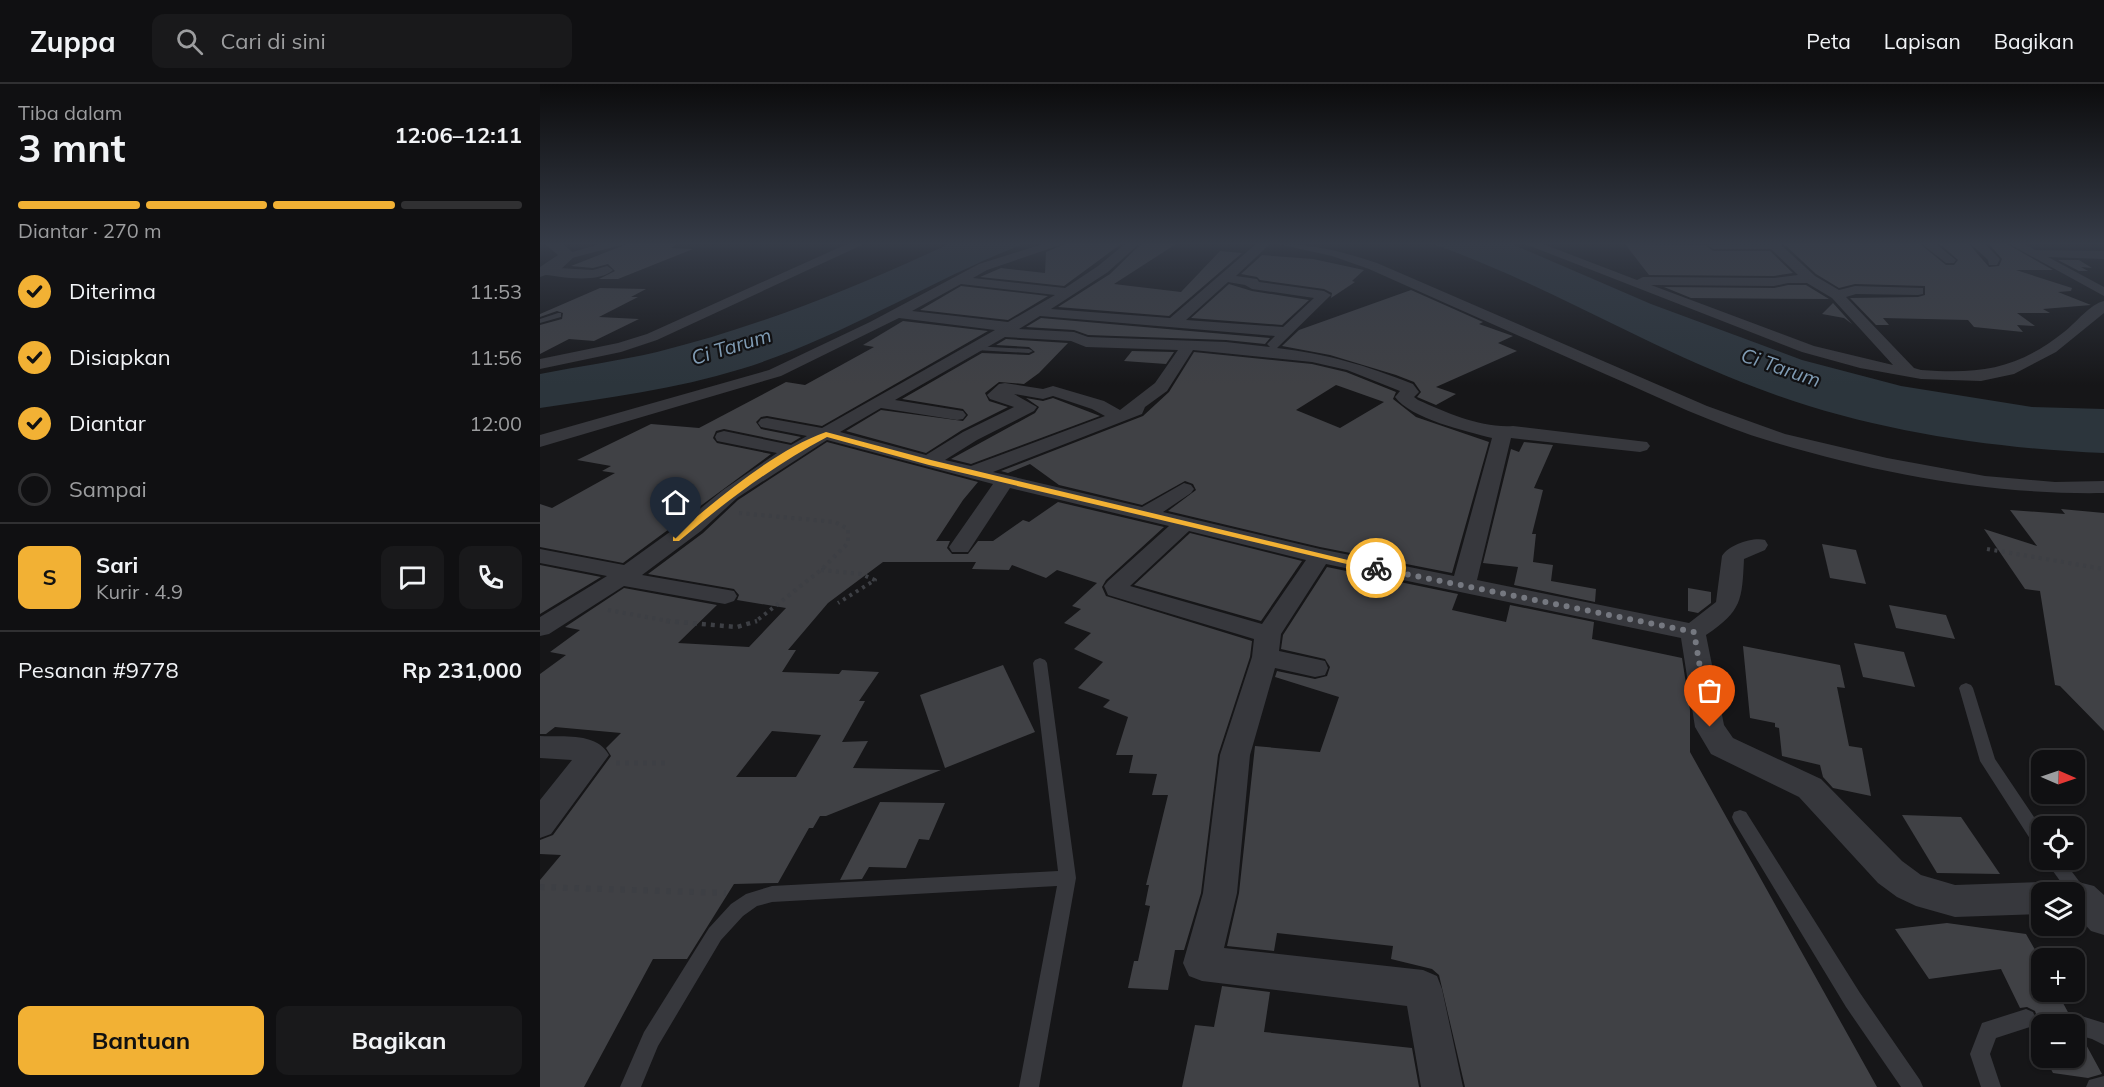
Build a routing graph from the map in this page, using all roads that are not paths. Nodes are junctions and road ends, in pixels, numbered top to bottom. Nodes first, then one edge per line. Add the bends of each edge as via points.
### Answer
1 (753, 291) edge
2 (937, 291) edge
3 (1059, 291) edge
4 (1210, 291) edge
5 (1294, 291) edge
6 (1429, 291) edge
7 (1653, 291) edge
8 (1830, 291) edge
9 (1852, 291) edge
10 (1906, 291) edge
11 (1918, 291) dead end
12 (1070, 292) joint
13 (1837, 295) junction
14 (2104, 305) edge
15 (1037, 312) junction
16 (896, 313) junction
17 (558, 315) dead end
18 (540, 321) edge
19 (1174, 322) junction
20 (1006, 330) junction
21 (1285, 332) junction
22 (1188, 347) junction
23 (976, 348) junction
24 (1029, 351) dead end
25 (1266, 352) junction
26 (540, 364) edge
27 (1908, 372) junction
28 (880, 403) junction
29 (957, 415) dead end
30 (1119, 417) junction
31 (767, 423) dead end
32 (1503, 433) junction
33 (826, 434) junction
34 (724, 437) dead end
35 (540, 441) edge
36 (1640, 446) dead end
37 (794, 451) junction
38 (929, 462) junction
39 (974, 472) junction
40 (1006, 479) junction
41 (2104, 487) edge
42 (1184, 489) dead end
43 (1146, 514) junction
44 (1185, 523) junction
45 (1757, 545) dead end
46 (960, 547) dead end
47 (540, 556) edge
48 (1320, 556) junction
49 (623, 575) junction
50 (1463, 587) junction
51 (724, 596) dead end
52 (540, 628) edge
53 (1694, 632) junction
54 (1266, 645) junction
55 (1040, 663) dead end
56 (1315, 668) dead end
57 (1966, 688) dead end
58 (540, 747) edge
59 (1740, 817) dead end
60 (540, 824) edge
61 (2031, 826) edge
62 (2061, 870) edge
63 (1066, 878) junction
64 (2031, 898) edge
65 (2087, 904) edge
66 (2026, 1019) dead end
67 (2085, 1027) edge
68 (2104, 1035) edge
69 (2104, 1086) edge
70 (630, 1087) edge
71 (1029, 1087) edge
72 (1442, 1087) edge
73 (1913, 1087) edge
74 (1991, 1087) edge
75 (2096, 1087) edge

1 - 26 street via 652,337
2 - 16 street
3 - 12 street
4 - 19 street
5 - 21 street via 1324,295
6 - 41 street via 1701,410 1779,438 1984,482
7 - 27 street via 1808,349
8 - 13 street
9 - 13 street
10 - 11 street
12 - 15 street
13 - 27 street
14 - 27 street via 2031,362 2001,373 1959,376
15 - 19 street
15 - 20 street
16 - 20 street
16 - 35 street via 767,376
17 - 18 lane
19 - 21 street
20 - 22 street via 1074,337 1086,342
20 - 23 street
21 - 25 street
22 - 25 street
22 - 30 street via 1161,387 1136,405 1136,410
23 - 24 lane
23 - 28 street
25 - 32 street via 1352,366 1407,388 1410,392 1404,397 1412,404 1445,418
28 - 29 street
28 - 33 street
30 - 38 street via 1098,405 1053,391 1043,394 1007,387 996,395 1028,407
30 - 39 street
31 - 33 street
32 - 36 street
32 - 50 street
33 - 37 street
33 - 38 street
34 - 37 street
37 - 49 street
38 - 39 street
39 - 40 street
40 - 43 street
40 - 46 street
42 - 43 street
43 - 44 street
44 - 48 street
44 - 54 street via 1116,590
45 - 53 street via 1733,556 1730,603 1720,615
47 - 49 street
48 - 50 street
48 - 54 street
49 - 51 street
49 - 52 street
50 - 53 street
53 - 64 street via 1710,727 1722,746 1810,788 1890,872 1928,895 1955,901
54 - 56 street
54 - 72 street via 1235,755 1220,893 1202,963 1423,989
55 - 63 lane
57 - 61 lane via 1988,761
58 - 60 street via 588,750 594,755
59 - 73 lane via 1853,1000
62 - 65 lane
63 - 70 lane via 772,894 752,900 715,934 651,1039
63 - 71 lane
66 - 74 lane via 1989,1030 1980,1054
67 - 68 lane
69 - 75 lane

